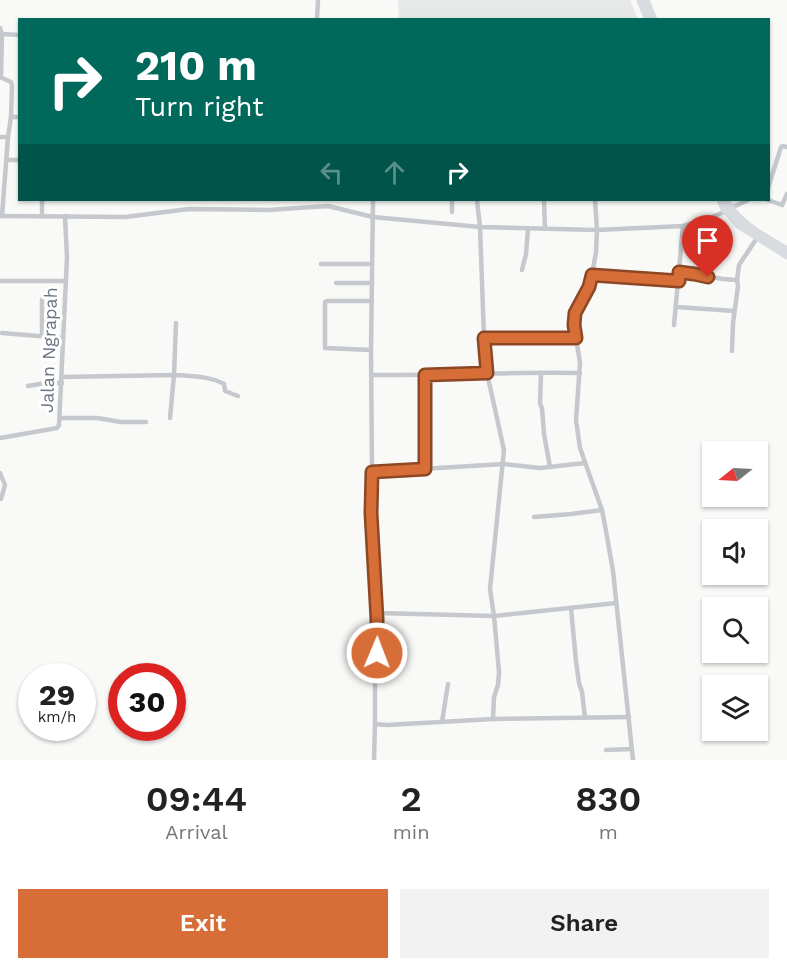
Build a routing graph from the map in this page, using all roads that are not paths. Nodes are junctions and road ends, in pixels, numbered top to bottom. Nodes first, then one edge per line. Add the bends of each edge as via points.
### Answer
1 (318, 0) edge
2 (640, 0) edge
3 (646, 0) edge
4 (317, 18) edge
5 (647, 18) edge
6 (653, 18) edge
7 (0, 28) edge
8 (2, 34) junction
9 (18, 36) edge
10 (1, 47) edge
11 (0, 77) edge
12 (11, 117) junction
13 (18, 117) edge
14 (0, 137) edge
15 (8, 138) junction
16 (787, 147) edge
17 (6, 159) junction
18 (18, 160) edge
19 (770, 182) edge
20 (787, 194) edge
21 (42, 201) edge
22 (373, 201) edge
23 (453, 201) edge
24 (477, 201) edge
25 (544, 201) edge
26 (595, 201) edge
27 (721, 201) edge
28 (726, 201) edge
29 (746, 201) edge
30 (770, 201) edge
31 (729, 210) junction
32 (452, 212) dead end
33 (1, 216) edge
34 (42, 216) junction
35 (65, 216) junction
36 (373, 217) junction
37 (735, 219) junction
38 (480, 226) junction
39 (683, 226) junction
40 (528, 229) junction
41 (545, 229) junction
42 (597, 230) junction
43 (757, 238) junction
44 (787, 250) edge
45 (787, 256) edge
46 (321, 264) dead end
47 (372, 264) junction
48 (522, 270) dead end
49 (679, 272) junction
50 (592, 275) junction
51 (737, 280) junction
52 (0, 281) edge
53 (65, 281) junction
54 (679, 281) junction
55 (336, 283) dead end
56 (372, 283) junction
57 (42, 299) dead end
58 (372, 301) junction
59 (677, 307) junction
60 (734, 311) junction
61 (176, 323) dead end
62 (674, 325) dead end
63 (2, 333) dead end
64 (42, 335) junction
65 (63, 338) junction
66 (484, 338) junction
67 (576, 338) junction
68 (371, 350) junction
69 (732, 351) dead end
70 (487, 373) junction
71 (541, 373) junction
72 (580, 373) junction
73 (174, 375) junction
74 (371, 375) junction
75 (425, 375) junction
76 (62, 377) junction
77 (62, 384) junction
78 (28, 386) dead end
79 (238, 396) dead end
80 (60, 418) junction
81 (170, 418) dead end
82 (146, 422) dead end
83 (0, 438) edge
84 (585, 463) junction
85 (504, 464) junction
86 (550, 467) junction
87 (425, 469) junction
88 (372, 472) junction
89 (0, 473) edge
90 (2, 499) dead end
91 (602, 510) junction
92 (534, 517) dead end
93 (616, 603) junction
94 (571, 608) junction
95 (377, 613) junction
96 (494, 616) junction
97 (448, 684) dead end
98 (629, 717) junction
99 (585, 718) junction
100 (493, 719) junction
101 (442, 722) junction
102 (375, 724) junction
103 (632, 749) junction
104 (606, 750) dead end
105 (374, 760) edge
106 (633, 760) edge

1 - 4 street
2 - 5 main road
3 - 6 main road
7 - 8 street
8 - 9 street
8 - 10 street
10 - 11 street
11 - 12 street via 11,82
12 - 13 street
12 - 15 street
14 - 15 street
15 - 17 street
16 - 19 street via 781,147
17 - 18 street
17 - 33 street
20 - 30 street via 782,205
21 - 34 street
22 - 36 street
23 - 32 street
24 - 38 street
25 - 41 street
26 - 42 street
27 - 31 main road
28 - 31 main road
29 - 31 street
31 - 37 main road
31 - 39 street
33 - 34 street
34 - 35 street
35 - 36 street via 125,217 189,209 328,206
35 - 53 street, Jalan Ngrapah
36 - 38 street
36 - 47 street
37 - 43 main road
37 - 44 main road
38 - 40 street
38 - 66 street
39 - 42 street
39 - 49 street
40 - 41 street
40 - 48 street
41 - 42 street
42 - 50 street
43 - 45 main road
43 - 51 street via 739,265
46 - 47 street
47 - 56 street
49 - 51 street
49 - 54 street
50 - 54 street
50 - 67 street via 575,313
51 - 60 street
52 - 53 street
53 - 65 street, Jalan Ngrapah
54 - 59 street
55 - 56 street
56 - 58 street
57 - 64 street
58 - 68 street
58 - 68 street via 325,302 325,348
59 - 60 street
59 - 62 street
60 - 69 street
61 - 73 street
63 - 64 street
64 - 65 street
65 - 76 street, Jalan Ngrapah
66 - 67 street
66 - 70 street
67 - 72 street
68 - 74 street
70 - 71 street
70 - 75 street
70 - 85 street
71 - 72 street
71 - 86 street via 540,404
72 - 84 street via 576,420
73 - 76 street
73 - 79 street via 222,382 225,392
73 - 81 street
74 - 75 street
74 - 88 street
75 - 87 street
76 - 77 street, Jalan Ngrapah
77 - 78 street
77 - 80 street, Jalan Ngrapah
80 - 82 street
80 - 83 street, Jalan Ngrapah via 57,428
84 - 86 street
84 - 91 street
85 - 86 street
85 - 87 street
85 - 96 street via 490,589
87 - 88 street
88 - 95 street
89 - 90 street via 5,485
91 - 92 street
91 - 93 street
93 - 94 street
93 - 98 street
94 - 96 street
94 - 99 street
95 - 96 street
95 - 102 street
96 - 100 street via 498,685
97 - 101 street
98 - 99 street
98 - 103 street
99 - 100 street
100 - 101 street
101 - 102 street
102 - 105 street
103 - 104 street
103 - 106 street

